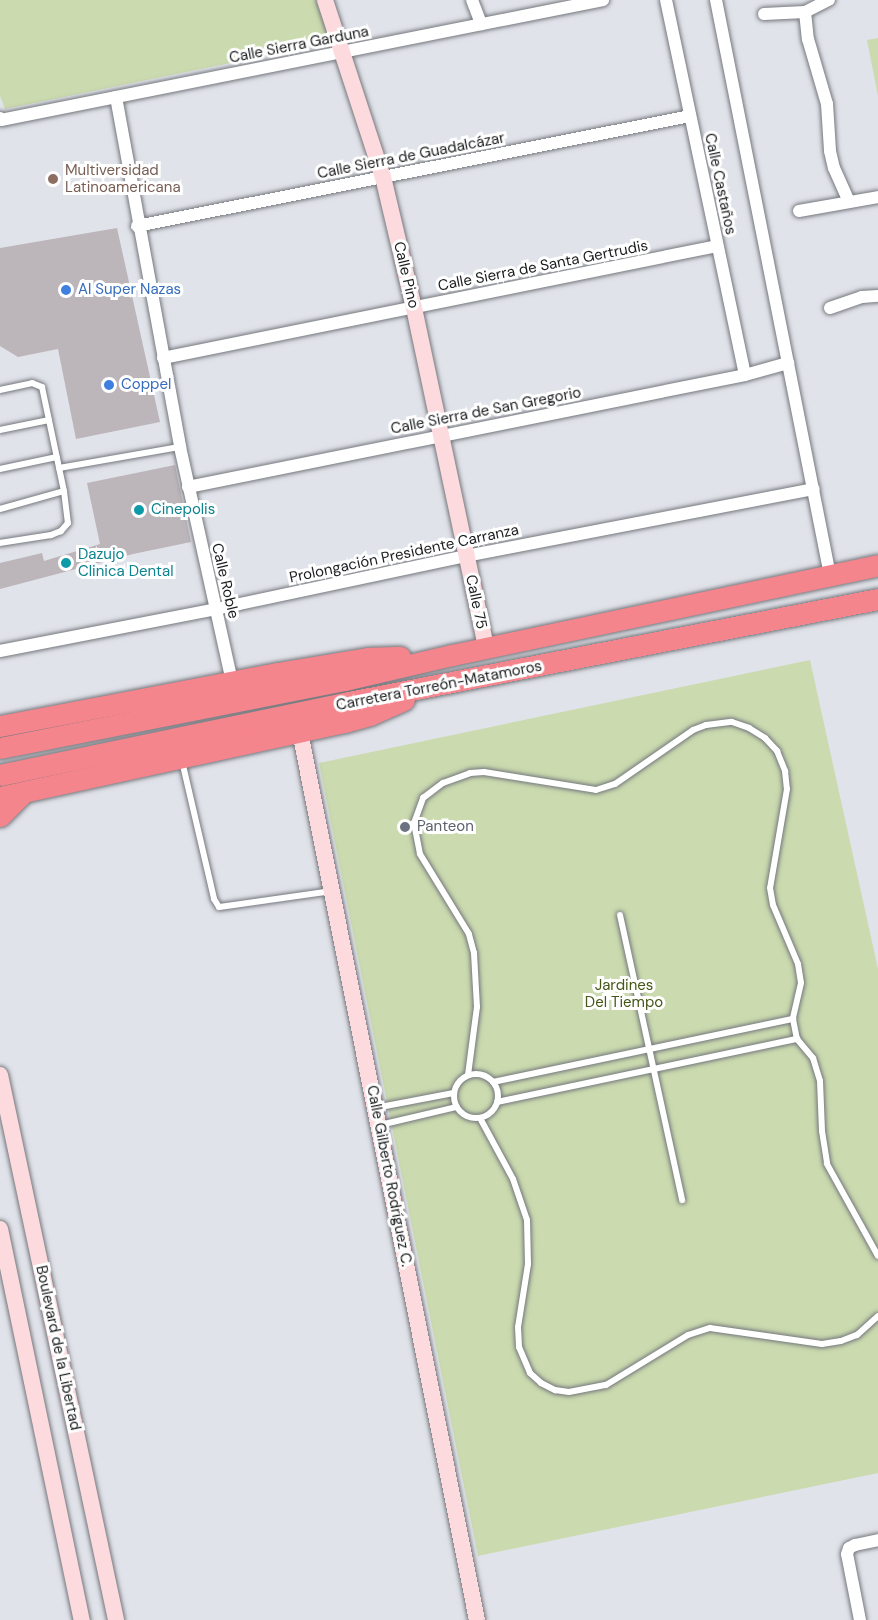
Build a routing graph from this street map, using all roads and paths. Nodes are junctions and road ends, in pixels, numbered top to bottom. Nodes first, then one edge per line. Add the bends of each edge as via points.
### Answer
1 (324, 0) edge
2 (472, 0) edge
3 (603, 0) edge
4 (666, 0) edge
5 (716, 0) edge
6 (829, 0) edge
7 (805, 12) junction
8 (764, 14) dead end
9 (481, 24) junction
10 (342, 52) junction
11 (116, 97) junction
12 (690, 116) junction
13 (1, 119) edge
14 (383, 177) junction
15 (878, 196) edge
16 (849, 202) junction
17 (799, 211) dead end
18 (137, 226) junction
19 (717, 246) junction
20 (878, 296) edge
21 (414, 308) junction
22 (830, 308) dead end
23 (163, 358) junction
24 (788, 363) junction
25 (745, 375) junction
26 (0, 390) edge
27 (49, 420) junction
28 (0, 430) edge
29 (441, 436) junction
30 (180, 447) junction
31 (57, 458) junction
32 (59, 468) junction
33 (0, 469) edge
34 (188, 487) junction
35 (814, 489) junction
36 (64, 491) junction
37 (0, 509) edge
38 (0, 543) edge
39 (466, 556) junction
40 (878, 565) edge
41 (830, 575) junction
42 (878, 599) edge
43 (216, 609) junction
44 (486, 648) junction
45 (0, 651) edge
46 (452, 655) junction
47 (232, 681) junction
48 (431, 687) junction
49 (0, 726) edge
50 (300, 732) junction
51 (0, 748) edge
52 (181, 758) junction
53 (0, 775) edge
54 (6, 799) edge
55 (332, 891) junction
56 (620, 915) dead end
57 (793, 1019) junction
58 (797, 1039) junction
59 (650, 1049) junction
60 (654, 1068) junction
61 (0, 1075) edge
62 (468, 1076) junction
63 (493, 1082) junction
64 (454, 1093) junction
65 (497, 1102) junction
66 (456, 1107) junction
67 (375, 1108) junction
68 (480, 1118) junction
69 (379, 1125) junction
70 (682, 1200) dead end
71 (0, 1229) edge
72 (878, 1256) edge
73 (878, 1316) edge
74 (878, 1540) edge
75 (82, 1620) edge
76 (116, 1620) edge
77 (477, 1620) edge
78 (860, 1620) edge

1 - 10 street, Calle Pino
2 - 9 street
3 - 9 street, Calle Sierra Garduna
4 - 12 street, Calle Castaños
5 - 24 street
6 - 7 street
7 - 8 street
7 - 16 street via 808,39 827,104 830,151
9 - 10 street, Calle Sierra Garduna
10 - 11 street, Calle Sierra Garduna
10 - 14 street, Calle Pino
11 - 13 street, Calle Sierra Garduna
11 - 18 street, Calle Roble
12 - 14 street, Calle Sierra de Guadalcázar
12 - 19 street, Calle Castaños
14 - 18 street, Calle Sierra de Guadalcázar
14 - 21 street, Calle Pino
15 - 16 street
16 - 17 street
18 - 23 street, Calle Roble
19 - 21 street, Calle Sierra de Santa Gertrudis
19 - 25 street, Calle Castaños
20 - 22 street
21 - 23 street, Calle Sierra de Santa Gertrudis
21 - 29 street, Calle Pino
23 - 30 street, Calle Roble
24 - 25 street, Calle Sierra de San Gregorio
24 - 35 street
25 - 29 street, Calle Sierra de San Gregorio
26 - 27 lane via 38,384
27 - 28 lane
27 - 31 lane
29 - 34 street, Calle Sierra de San Gregorio
29 - 39 street, Calle Pino
30 - 32 lane
30 - 34 street, Calle Roble
31 - 32 lane
31 - 33 lane
32 - 36 lane
34 - 43 street, Calle Roble
35 - 39 street, Prolongación Presidente Carranza
35 - 41 street
36 - 37 lane
36 - 38 lane via 68,523 61,531
39 - 43 street, Prolongación Presidente Carranza
39 - 44 street, Calle 75
40 - 41 highway
41 - 44 highway
42 - 48 highway, Carretera Torreón-Matamoros
43 - 45 street, Prolongación Presidente Carranza
43 - 47 street, Calle Roble
44 - 46 highway
46 - 47 highway via 369,658
46 - 51 highway
47 - 49 highway
48 - 50 highway via 370,715
48 - 53 highway, Carretera Torreón-Matamoros
50 - 52 highway
50 - 55 street, Calle Gilberto Rodríguez C.
52 - 54 highway
52 - 55 lane via 217,905 224,909
55 - 67 street, Calle Gilberto Rodríguez C.
56 - 59 lane
57 - 58 lane
57 - 59 lane
57 - 62 lane via 801,983 798,964 773,905 770,888 787,789 785,771 777,751 765,738 732,722 718,722 693,730 615,784 596,790 484,772 443,783 423,798 414,823 420,854 464,925 474,953 477,1007
58 - 60 lane
58 - 72 lane via 813,1058 820,1081 826,1164
59 - 60 lane
59 - 63 lane
60 - 65 lane
60 - 70 lane
61 - 76 street, Boulevard de la Libertad
62 - 63 lane via 482,1075
62 - 64 lane
63 - 65 lane
64 - 66 lane
64 - 67 lane
65 - 68 lane
66 - 68 lane via 469,1117
66 - 69 lane
67 - 69 street, Calle Gilberto Rodríguez C.
68 - 73 lane via 513,1179 527,1220 528,1264 518,1327 519,1347 530,1373 541,1383 569,1392 606,1385 688,1335 710,1329 822,1344 857,1335
69 - 77 street, Calle Gilberto Rodríguez C.
71 - 75 street
74 - 78 street via 855,1545 847,1554

